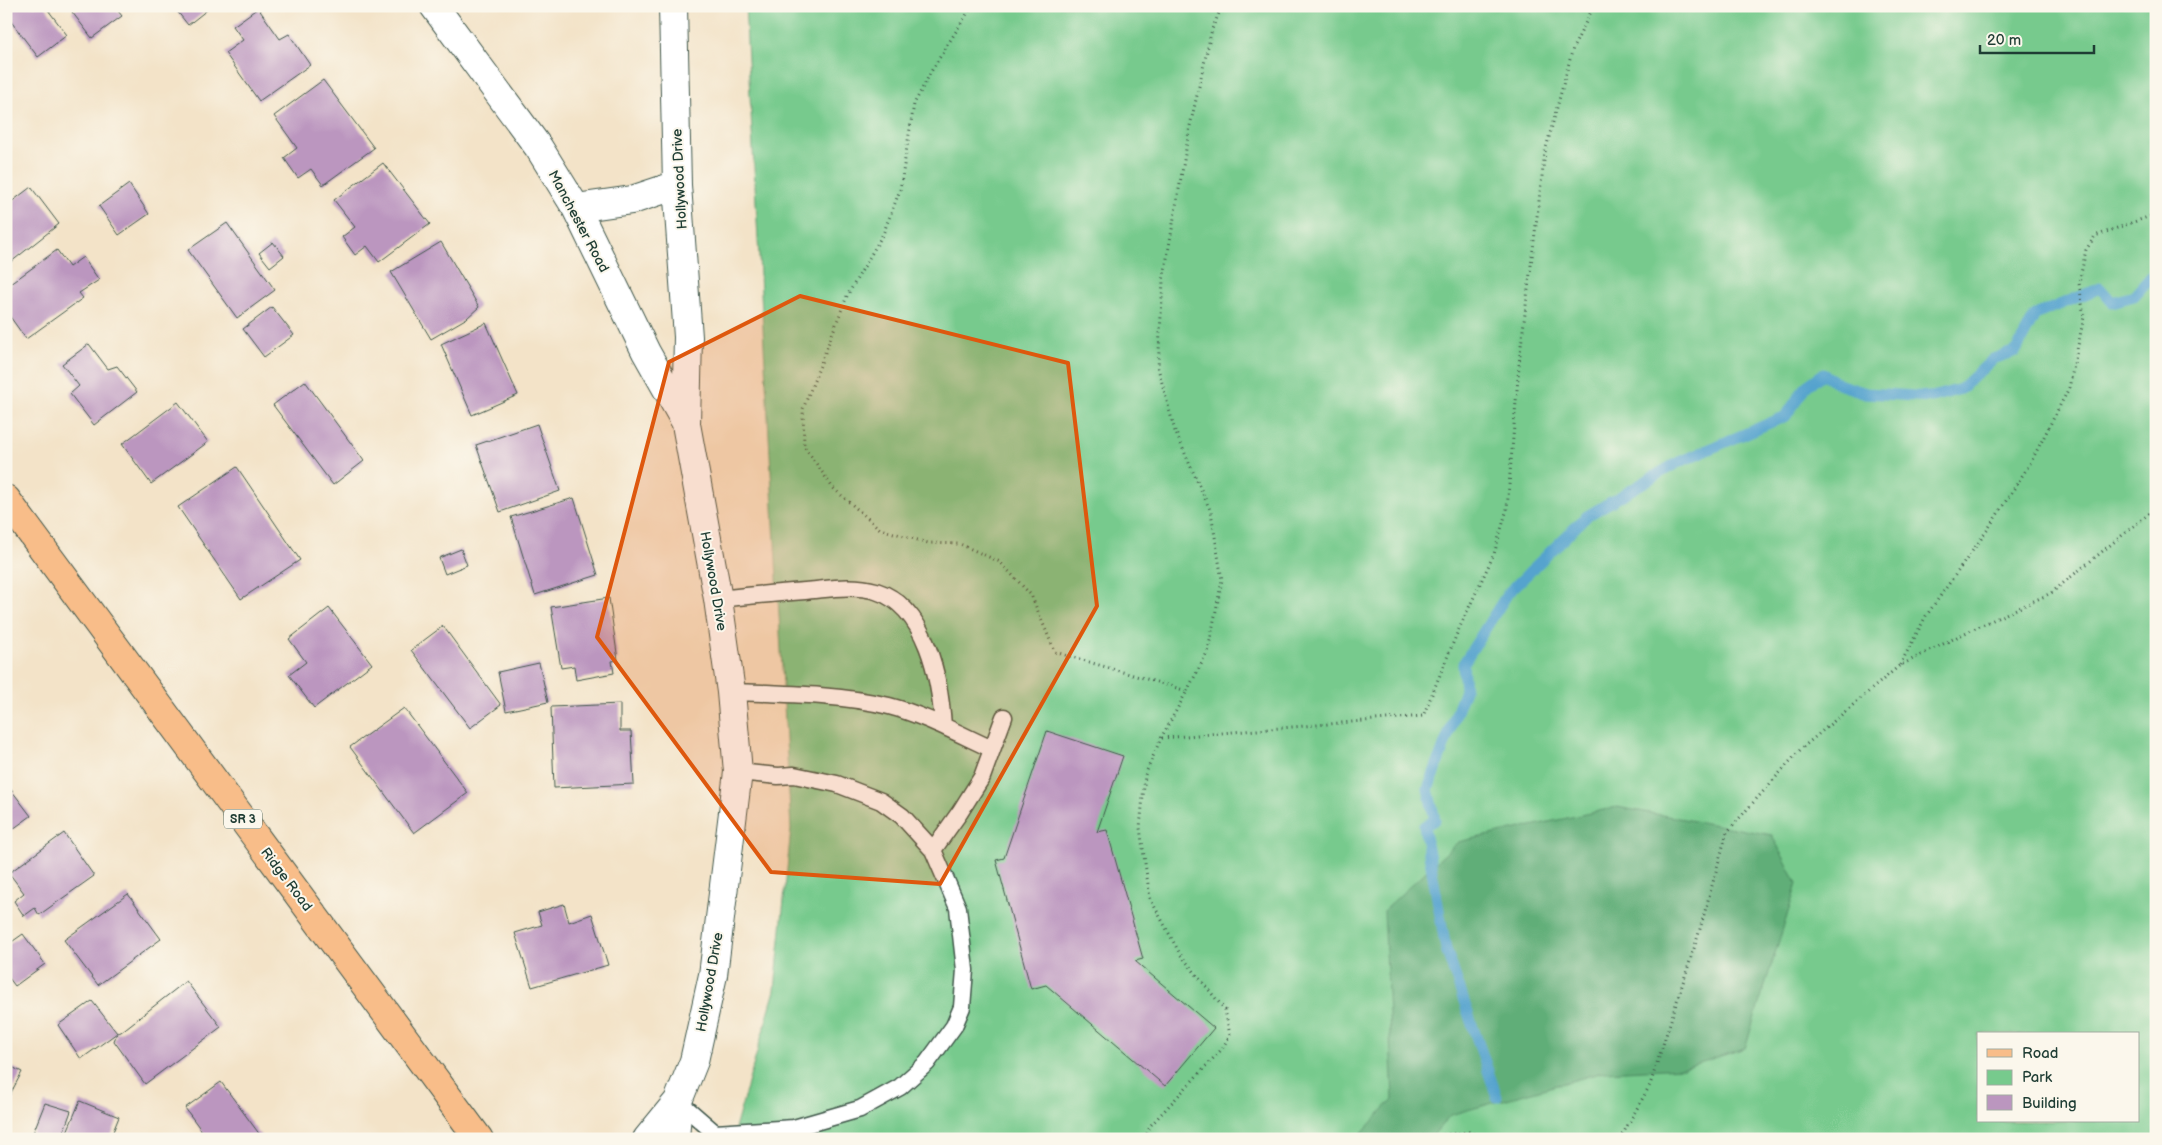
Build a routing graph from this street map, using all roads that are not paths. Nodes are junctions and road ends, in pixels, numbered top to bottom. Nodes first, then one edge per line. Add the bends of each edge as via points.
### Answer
1 (434, 6) edge
2 (673, 6) edge
3 (677, 185) junction
4 (576, 208) junction
5 (686, 424) junction
6 (6, 499) edge
7 (718, 599) junction
8 (731, 692) junction
9 (1004, 717) dead end
10 (942, 726) junction
11 (992, 749) junction
12 (738, 772) junction
13 (933, 850) junction
14 (678, 1101) junction
15 (479, 1139) edge
16 (646, 1139) edge
17 (675, 1139) edge

1 - 4 street, Manchester Road via 539,148
2 - 3 street, Hollywood Drive
3 - 4 street via 632,200
3 - 5 street, Hollywood Drive via 688,337
4 - 5 street, Manchester Road via 646,352
5 - 7 street, Hollywood Drive
6 - 15 main road, Ridge Road / SR 3
7 - 8 street, Hollywood Drive
7 - 10 lane via 847,587 876,591 896,600 912,617 931,657 941,696
8 - 10 lane via 812,695 889,706
8 - 12 street, Hollywood Drive
9 - 11 lane
10 - 11 lane
11 - 13 lane via 982,777
12 - 13 lane via 794,775 837,784 881,801 902,816
12 - 14 street, Hollywood Drive via 713,975 694,1061
13 - 14 lane via 958,908 965,970 962,1007 954,1026 927,1063 900,1087 860,1109 794,1128 715,1133
14 - 16 street, Hollywood Drive
14 - 17 street

